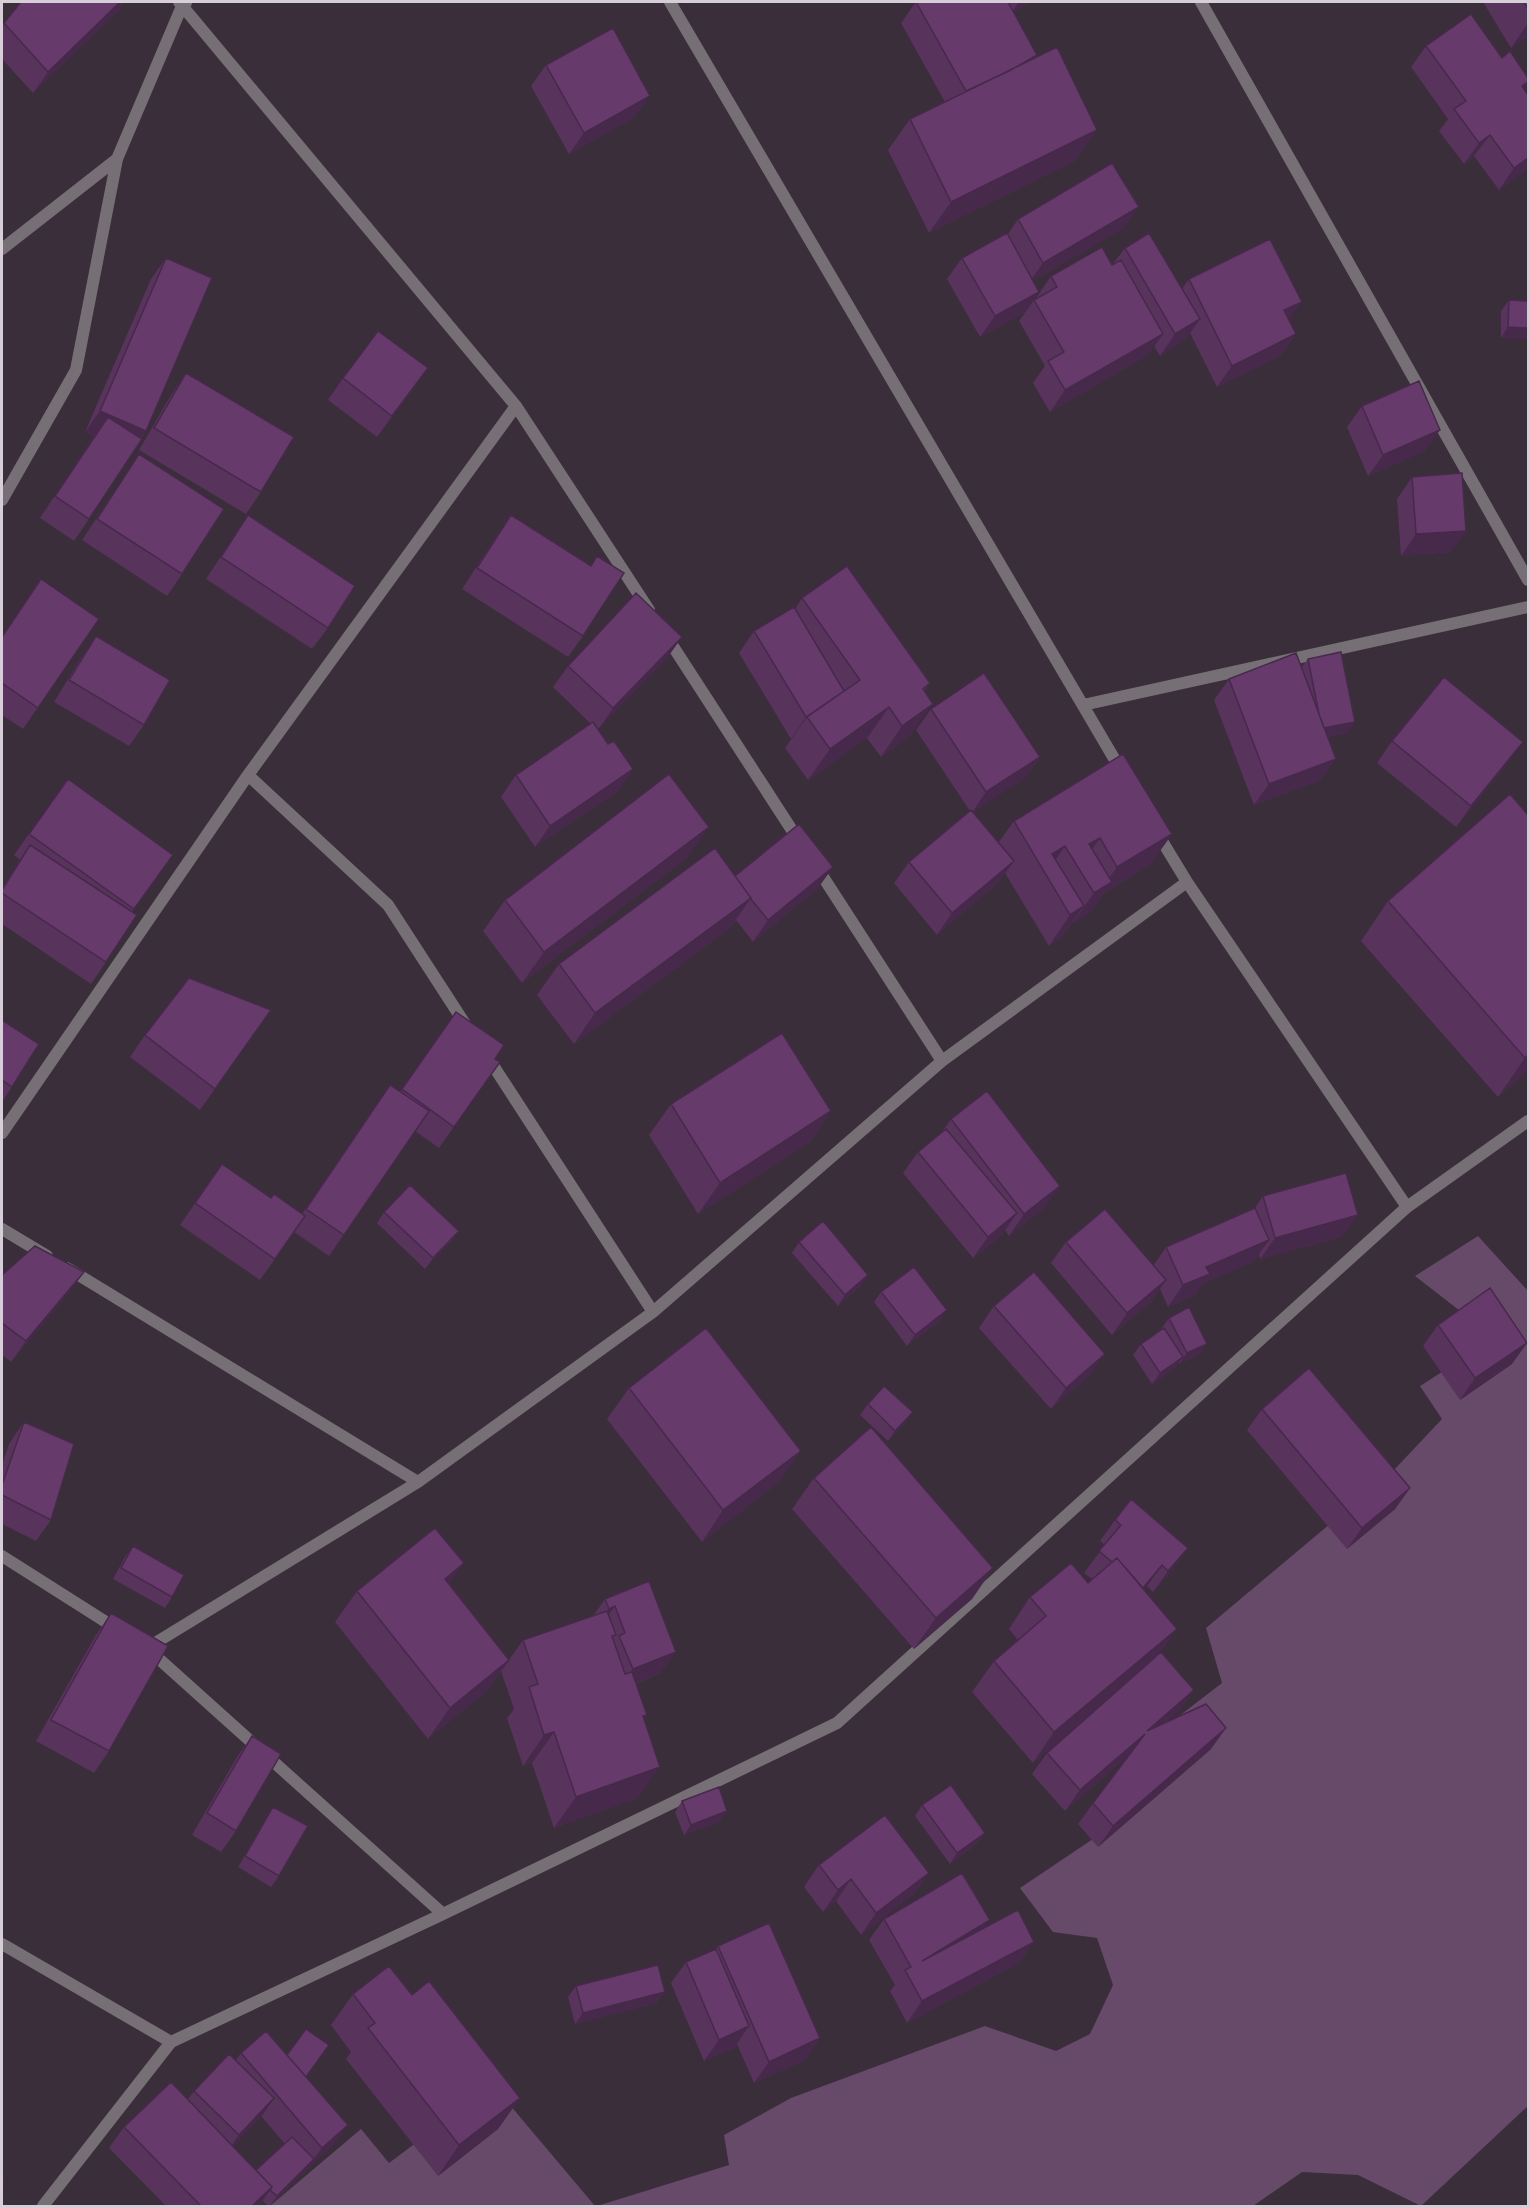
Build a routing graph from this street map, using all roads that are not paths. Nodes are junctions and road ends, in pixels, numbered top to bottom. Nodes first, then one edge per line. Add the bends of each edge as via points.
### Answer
1 (670, 2) edge
2 (1201, 2) edge
3 (183, 3) edge
4 (117, 159) junction
5 (2, 249) edge
6 (516, 406) junction
7 (2, 500) edge
8 (1528, 580) edge
9 (1528, 607) edge
10 (1083, 705) junction
11 (248, 775) junction
12 (1129, 784) edge
13 (1152, 823) edge
14 (1187, 882) junction
15 (942, 1060) junction
16 (1528, 1121) edge
17 (2, 1134) edge
18 (1407, 1207) junction
19 (2, 1229) edge
20 (653, 1311) junction
21 (418, 1482) junction
22 (2, 1556) edge
23 (137, 1642) junction
24 (443, 1914) junction
25 (2, 1944) edge
26 (171, 2042) junction
27 (43, 2206) edge

1 - 10 street
2 - 8 street
3 - 4 street
3 - 6 street
4 - 5 street
4 - 7 street via 76,370
6 - 11 street
6 - 15 street
9 - 10 street
10 - 12 street
11 - 17 street
11 - 20 street via 388,905
13 - 14 street
14 - 15 street
14 - 18 street
15 - 20 street
16 - 18 street
18 - 24 street via 837,1723
19 - 21 street
20 - 21 street
21 - 23 street
22 - 23 street
23 - 24 street
24 - 26 street
25 - 26 street
26 - 27 street

